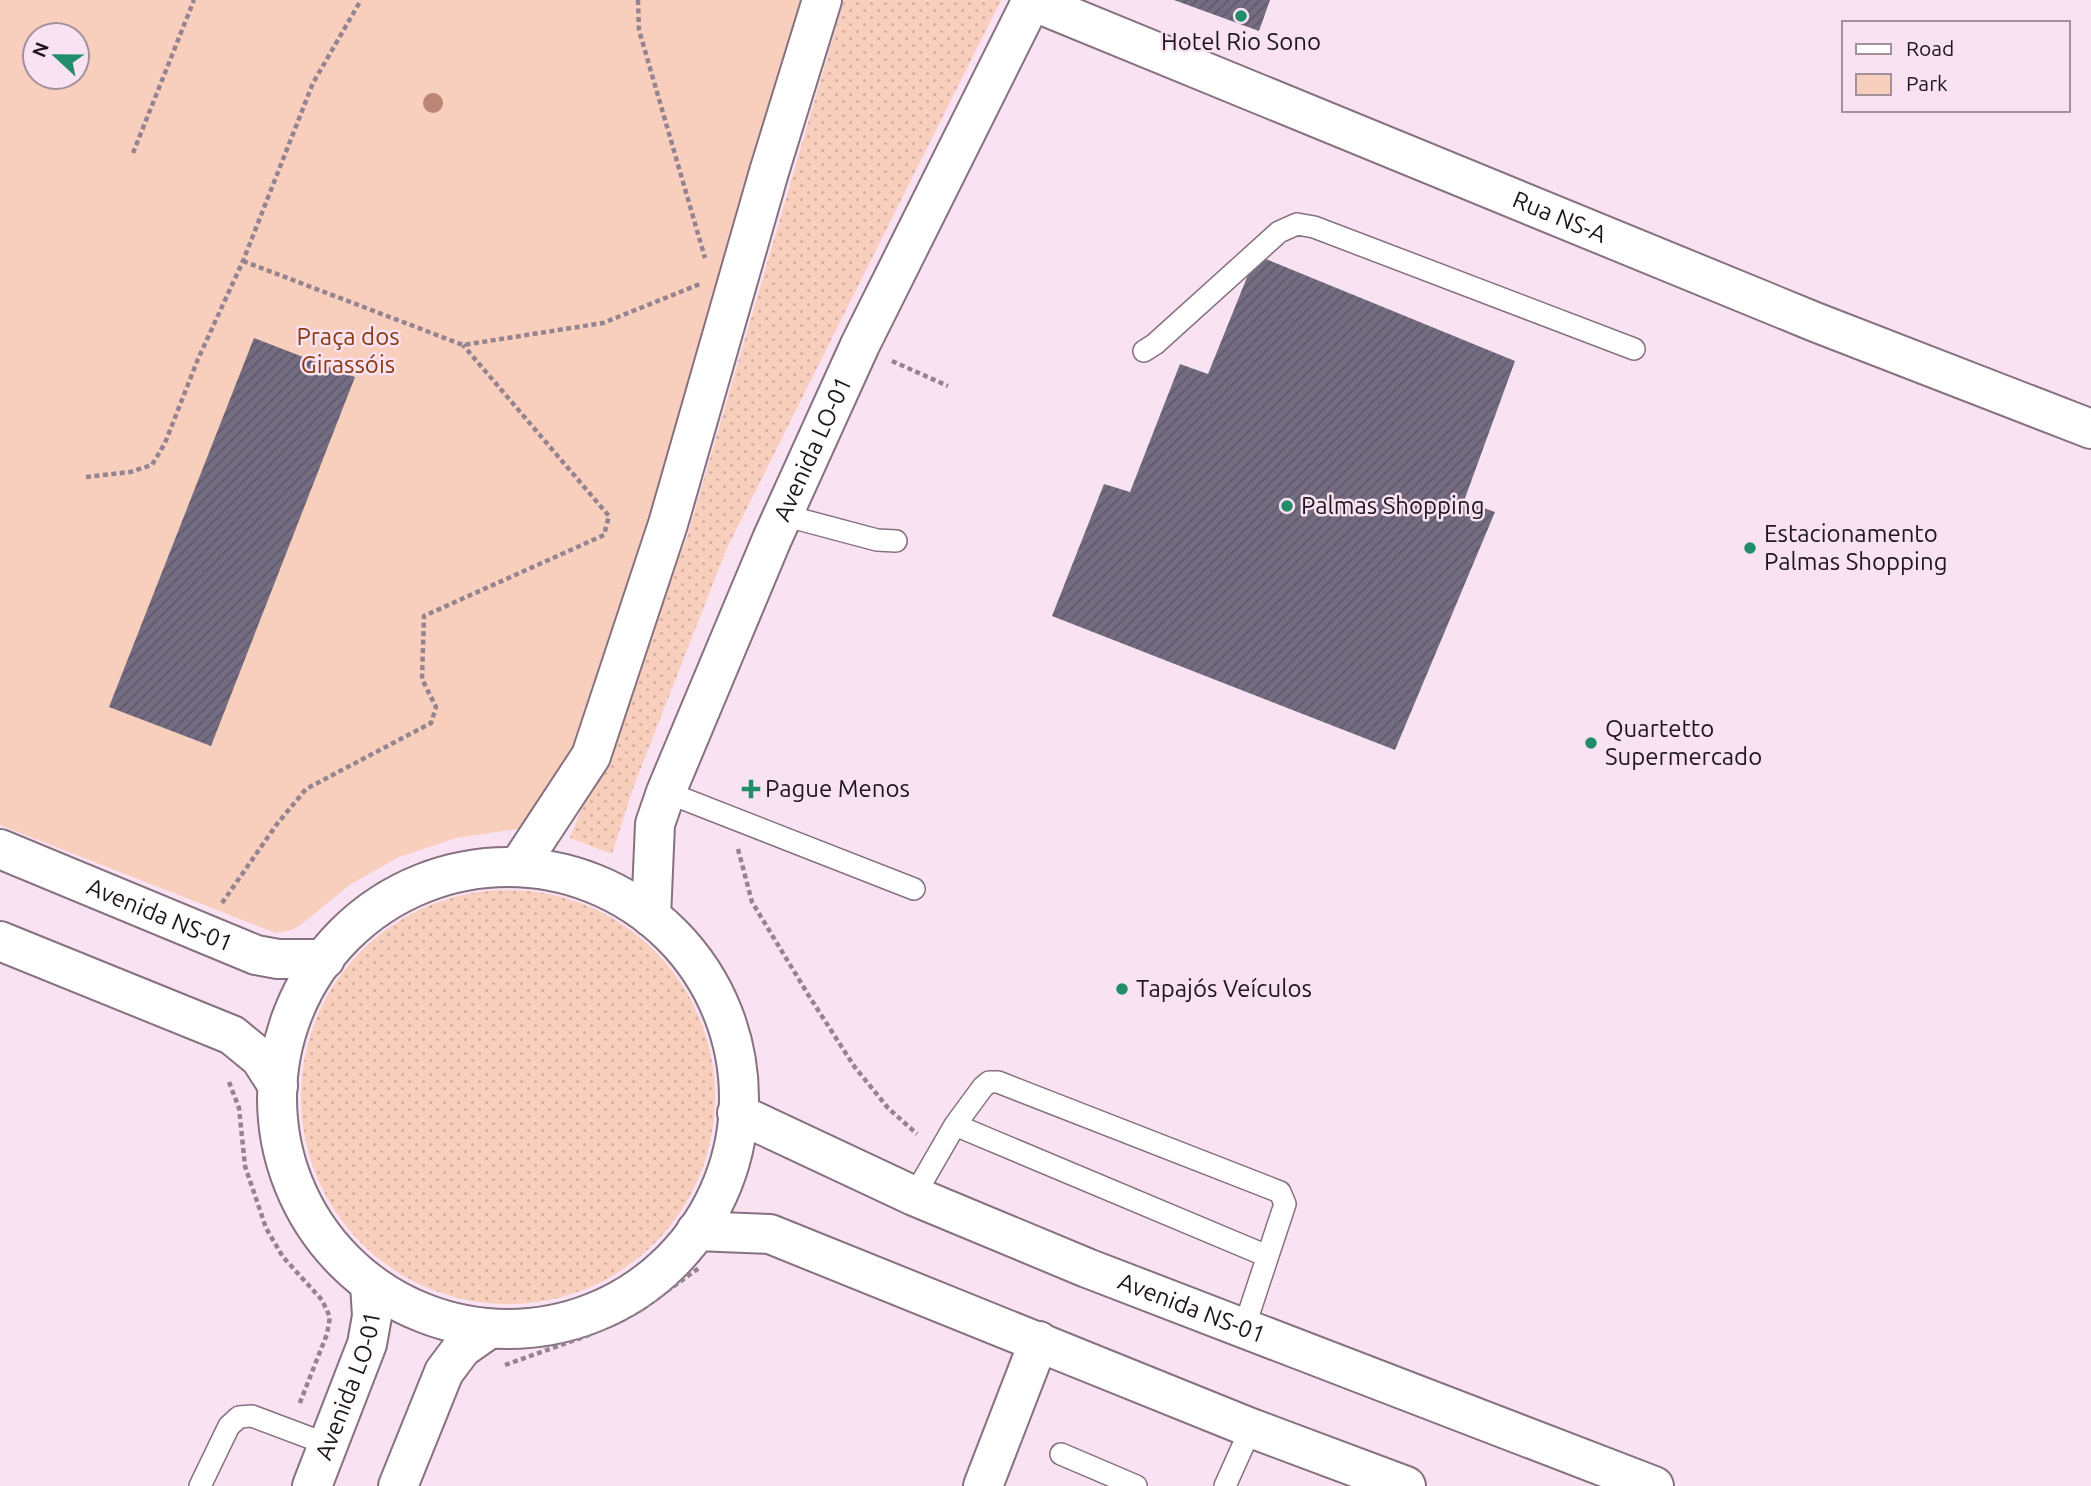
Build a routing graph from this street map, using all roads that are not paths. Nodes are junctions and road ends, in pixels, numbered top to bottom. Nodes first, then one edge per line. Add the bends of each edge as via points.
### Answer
1 (822, 0) edge
2 (1032, 0) edge
3 (1634, 349) dead end
4 (1144, 351) dead end
5 (2091, 429) edge
6 (783, 516) junction
7 (896, 541) dead end
8 (666, 792) junction
9 (0, 849) edge
10 (518, 867) junction
11 (914, 889) dead end
12 (651, 917) junction
13 (0, 942) edge
14 (325, 959) junction
15 (278, 1086) junction
16 (737, 1113) junction
17 (955, 1125) junction
18 (914, 1196) junction
19 (699, 1248) junction
20 (1267, 1256) junction
21 (370, 1284) junction
22 (1244, 1328) junction
23 (489, 1329) junction
24 (1039, 1342) junction
25 (1251, 1428) junction
26 (329, 1445) junction
27 (1061, 1454) dead end
28 (200, 1486) edge
29 (312, 1486) edge
30 (398, 1486) edge
31 (983, 1486) edge
32 (1136, 1486) edge
33 (1224, 1486) edge
34 (1406, 1486) edge
35 (1654, 1486) edge

1 - 10 main road via 724,284 668,524 591,756
2 - 5 main road, Rua NS-A via 1815,322
2 - 6 main road, Avenida LO-01 via 860,345
3 - 4 lane via 1297,224 1279,232
6 - 7 lane
6 - 8 main road, Avenida LO-01
8 - 11 lane
8 - 12 main road, Avenida LO-01 via 655,824
9 - 14 main road, Avenida NS-01 via 263,958
10 - 12 main road via 593,883
10 - 14 main road via 467,871 418,886 373,911
12 - 16 main road via 693,960 722,1012 737,1070
13 - 15 main road via 232,1035 260,1058
14 - 15 main road via 292,1019
15 - 21 main road via 282,1145 301,1200 332,1248
16 - 18 main road, Avenida NS-01
16 - 19 main road via 725,1173
17 - 18 lane
17 - 20 lane
17 - 20 lane via 982,1087 998,1082 1280,1192 1285,1205
18 - 22 main road, Avenida NS-01
19 - 23 main road via 676,1256 652,1278 602,1309 541,1327
19 - 24 main road via 771,1234
20 - 22 lane
21 - 23 main road via 420,1312
21 - 26 main road, Avenida LO-01 via 372,1316 367,1344
22 - 35 main road, Avenida NS-01
23 - 30 main road via 462,1348 444,1372
24 - 25 main road
24 - 31 main road
25 - 33 lane
25 - 34 main road
26 - 28 lane via 252,1416 239,1417 229,1426
26 - 29 main road, Avenida LO-01
27 - 32 lane

